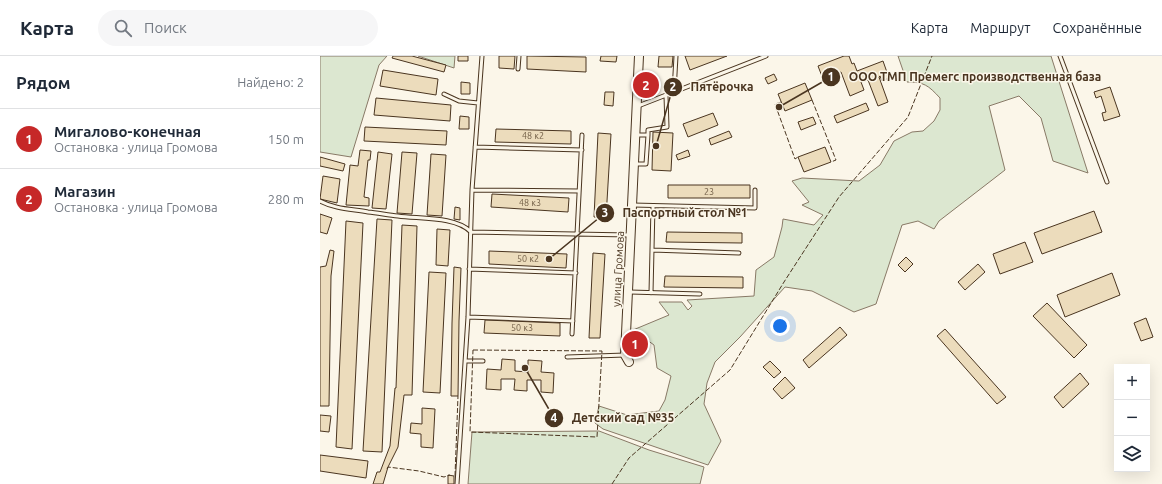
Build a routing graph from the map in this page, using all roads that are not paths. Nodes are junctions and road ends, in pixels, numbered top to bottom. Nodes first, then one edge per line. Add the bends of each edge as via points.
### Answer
1 (482, 56) edge
2 (519, 56) edge
3 (639, 56) edge
4 (676, 56) edge
5 (766, 56) edge
6 (1060, 56) edge
7 (518, 69) dead end
8 (674, 92) junction
9 (444, 94) dead end
10 (666, 96) junction
11 (478, 104) junction
12 (636, 106) junction
13 (635, 134) junction
14 (582, 135) dead end
15 (648, 135) junction
16 (475, 147) junction
17 (582, 150) junction
18 (634, 164) junction
19 (1107, 182) dead end
20 (472, 190) junction
21 (755, 190) dead end
22 (579, 191) junction
23 (320, 201) edge
24 (632, 205) junction
25 (653, 206) junction
26 (471, 232) junction
27 (578, 234) junction
28 (631, 235) junction
29 (652, 250) junction
30 (739, 253) dead end
31 (469, 269) junction
32 (576, 273) junction
33 (628, 292) junction
34 (651, 293) junction
35 (700, 294) dead end
36 (468, 317) junction
37 (573, 321) junction
38 (572, 334) dead end
39 (567, 357) dead end
40 (627, 359) joint
41 (465, 361) junction
42 (483, 361) dead end
43 (457, 484) edge

1 - 11 lane
2 - 7 lane
3 - 12 street, улица Громова
4 - 8 lane
5 - 8 lane
6 - 19 lane
8 - 10 lane
9 - 11 lane via 459,102
10 - 12 lane
10 - 15 lane via 667,126 648,130
11 - 16 lane
12 - 13 street, улица Громова
13 - 15 lane
13 - 18 street, улица Громова
14 - 17 lane
15 - 18 lane via 646,164
16 - 17 lane
16 - 20 lane
17 - 22 lane
18 - 24 street, улица Громова
20 - 22 lane
20 - 26 lane
21 - 25 lane via 755,208
22 - 27 lane
23 - 26 lane via 343,209 447,221 466,226
24 - 25 lane
24 - 28 street, улица Громова
25 - 29 lane
26 - 27 lane
26 - 31 lane
27 - 28 lane
27 - 32 lane
28 - 33 street, улица Громова
29 - 30 lane
29 - 34 lane
31 - 32 lane
31 - 36 lane
32 - 37 lane
33 - 34 lane
33 - 40 street, улица Громова
34 - 35 lane
36 - 37 lane
36 - 41 lane
37 - 38 lane
39 - 40 lane
41 - 42 lane
41 - 43 lane

